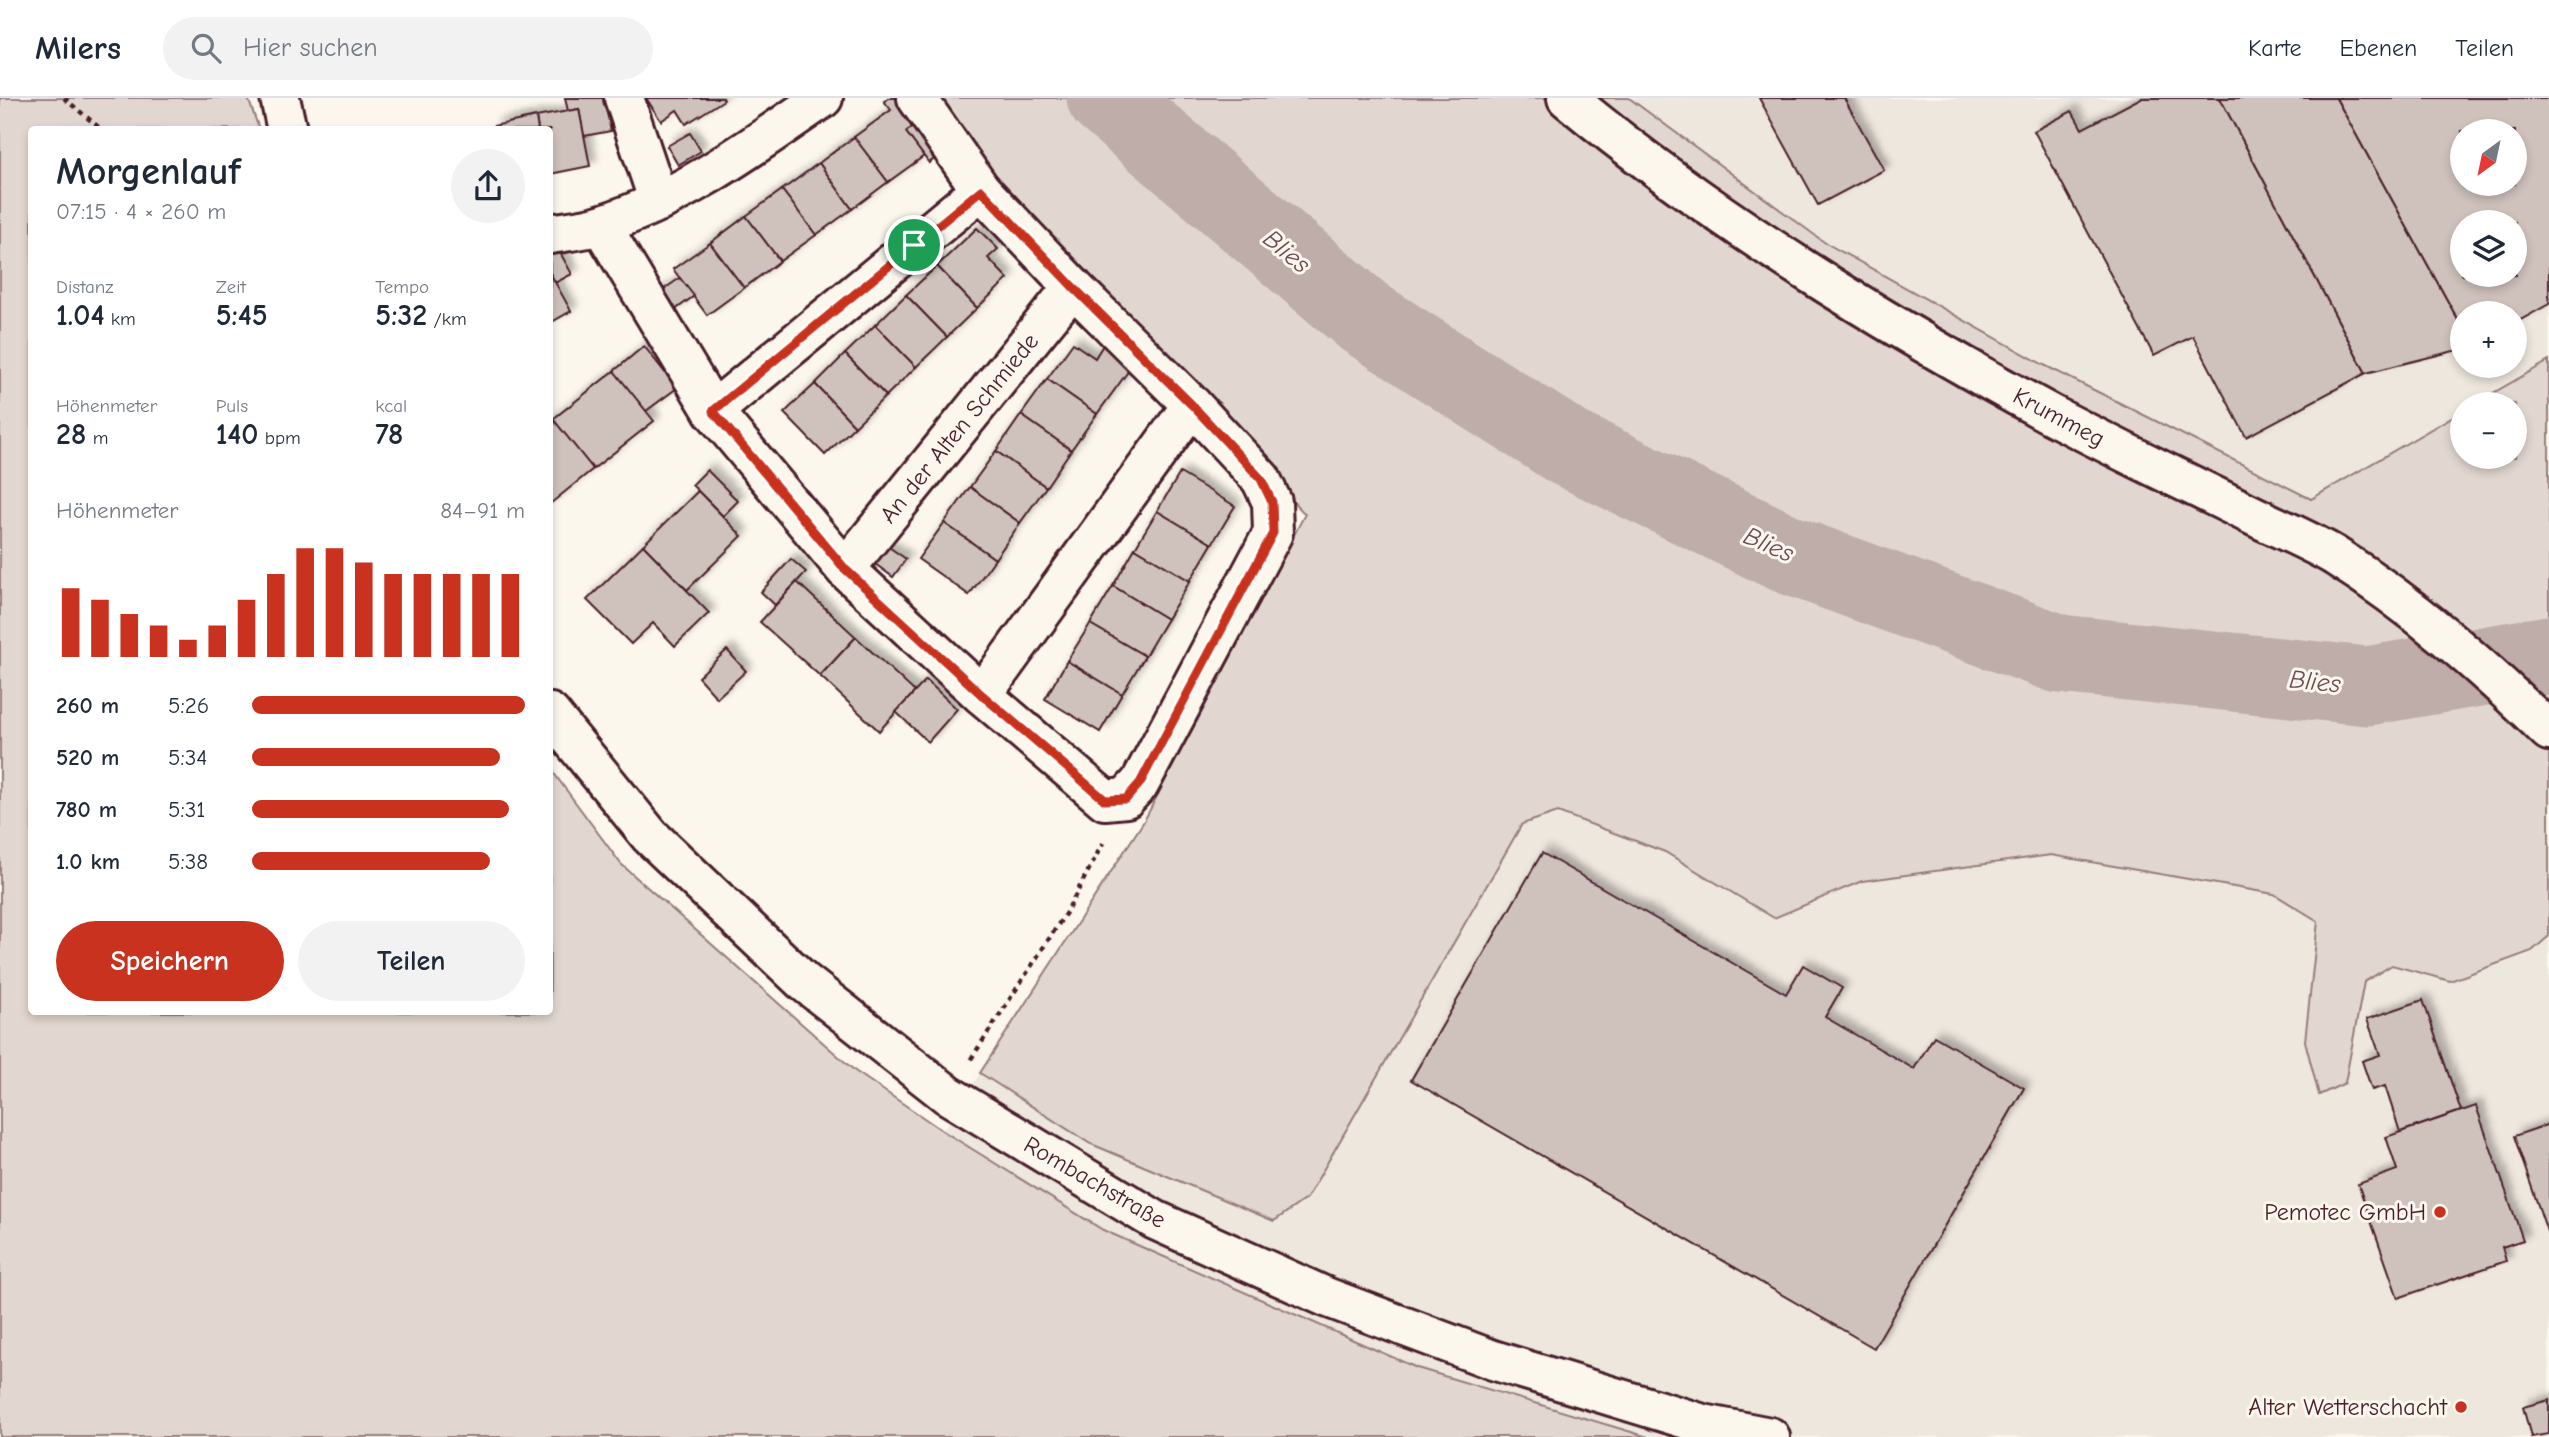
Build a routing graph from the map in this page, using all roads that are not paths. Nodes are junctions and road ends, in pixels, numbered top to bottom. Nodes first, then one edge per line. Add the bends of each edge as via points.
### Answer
1 (280, 98) edge
2 (624, 98) edge
3 (823, 98) edge
4 (917, 98) edge
5 (1567, 98) edge
6 (286, 126) edge
7 (981, 190) junction
8 (659, 202) junction
9 (601, 225) junction
10 (553, 233) edge
11 (1073, 287) junction
12 (1192, 405) junction
13 (713, 411) junction
14 (845, 569) junction
15 (982, 695) junction
16 (553, 717) edge
17 (2549, 731) edge
18 (1770, 1437) edge

1 - 6 street
2 - 8 street
3 - 8 street via 719,170
4 - 7 street
5 - 17 street, Krummeg via 1615,138 1795,264 1925,343 2052,415 2332,555 2414,610
7 - 11 street
7 - 13 street
8 - 9 street
9 - 10 street
9 - 13 street
11 - 12 street
11 - 14 street, An der Alten Schmiede
12 - 15 street
12 - 15 street via 1261,479 1272,502 1273,533 1140,783 1126,799 1105,800
13 - 14 street
14 - 15 street
16 - 18 street, Rombachstraße via 650,836 803,981 948,1095 1155,1220 1326,1297 1493,1360 1703,1424

